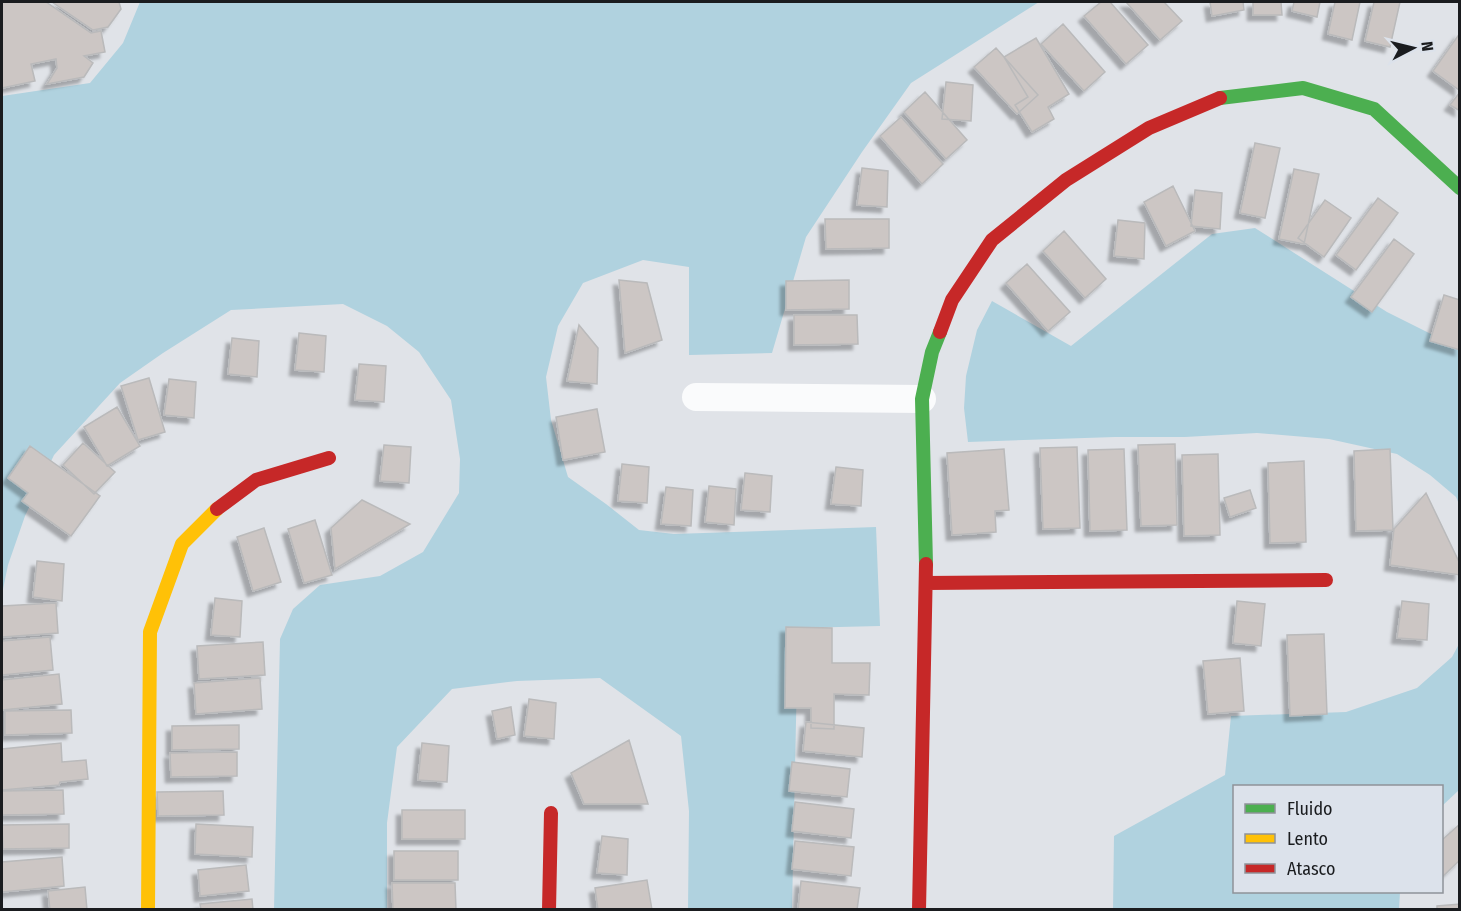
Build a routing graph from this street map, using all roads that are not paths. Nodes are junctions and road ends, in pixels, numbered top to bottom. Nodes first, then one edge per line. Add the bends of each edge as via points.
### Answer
1 (1460, 188) edge
2 (696, 397) dead end
3 (922, 399) junction
4 (329, 458) dead end
5 (1326, 580) dead end
6 (926, 583) junction
7 (551, 813) dead end
8 (148, 909) edge
9 (549, 909) edge
10 (919, 909) edge

1 - 3 street via 1374,109 1303,88 1223,97 1149,128 1066,180 992,240 952,300 932,352
2 - 3 street
3 - 6 street
4 - 8 street via 256,480 218,508 182,544 150,632
5 - 6 street
6 - 10 street
7 - 9 street

